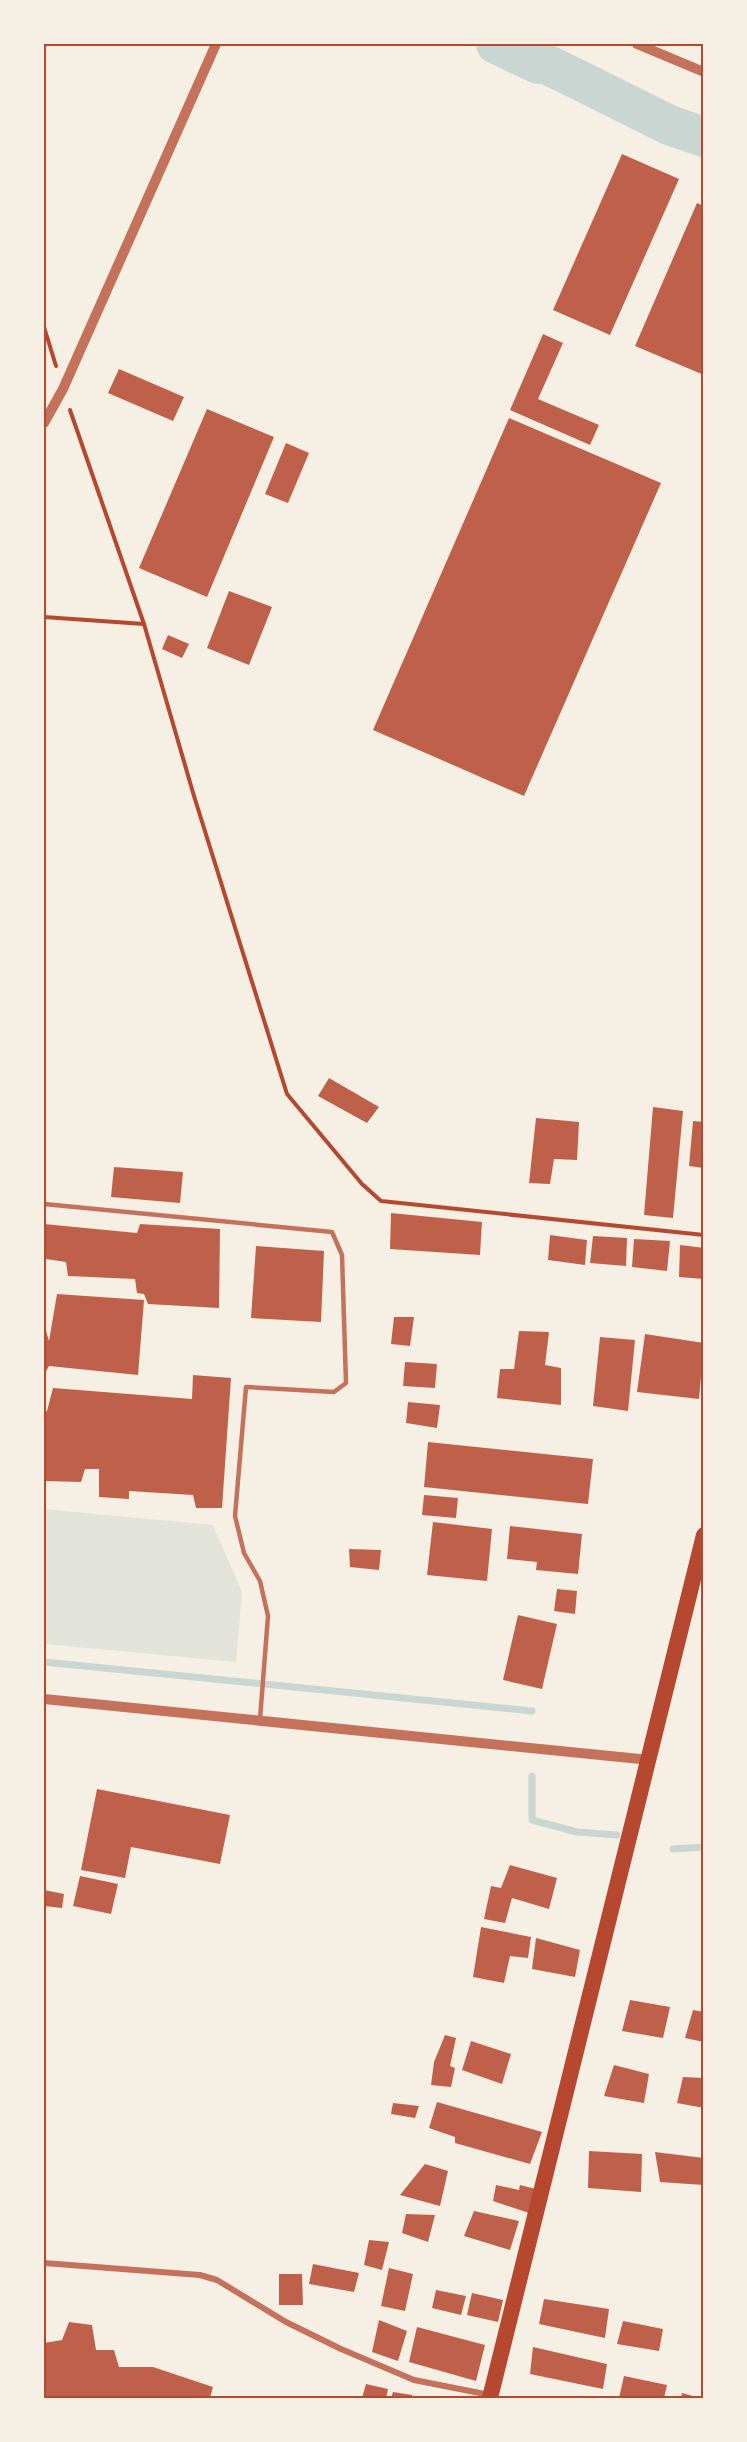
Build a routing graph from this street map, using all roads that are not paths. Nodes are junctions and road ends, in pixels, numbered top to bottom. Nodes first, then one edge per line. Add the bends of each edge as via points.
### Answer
1 (216, 44) edge
2 (637, 44) edge
3 (704, 72) edge
4 (44, 423) edge
5 (44, 1204) edge
6 (704, 1535) edge
7 (44, 1699) edge
8 (259, 1721) junction
9 (650, 1760) junction
10 (44, 2263) edge
11 (490, 2397) edge

1 - 4 street via 63,389
2 - 3 street
5 - 8 lane via 332,1232 342,1255 346,1383 334,1392 246,1386 235,1516 244,1553 260,1581 268,1616
6 - 9 highway
7 - 8 street
8 - 9 street
9 - 11 highway
10 - 11 street via 217,2280 340,2349 414,2380

